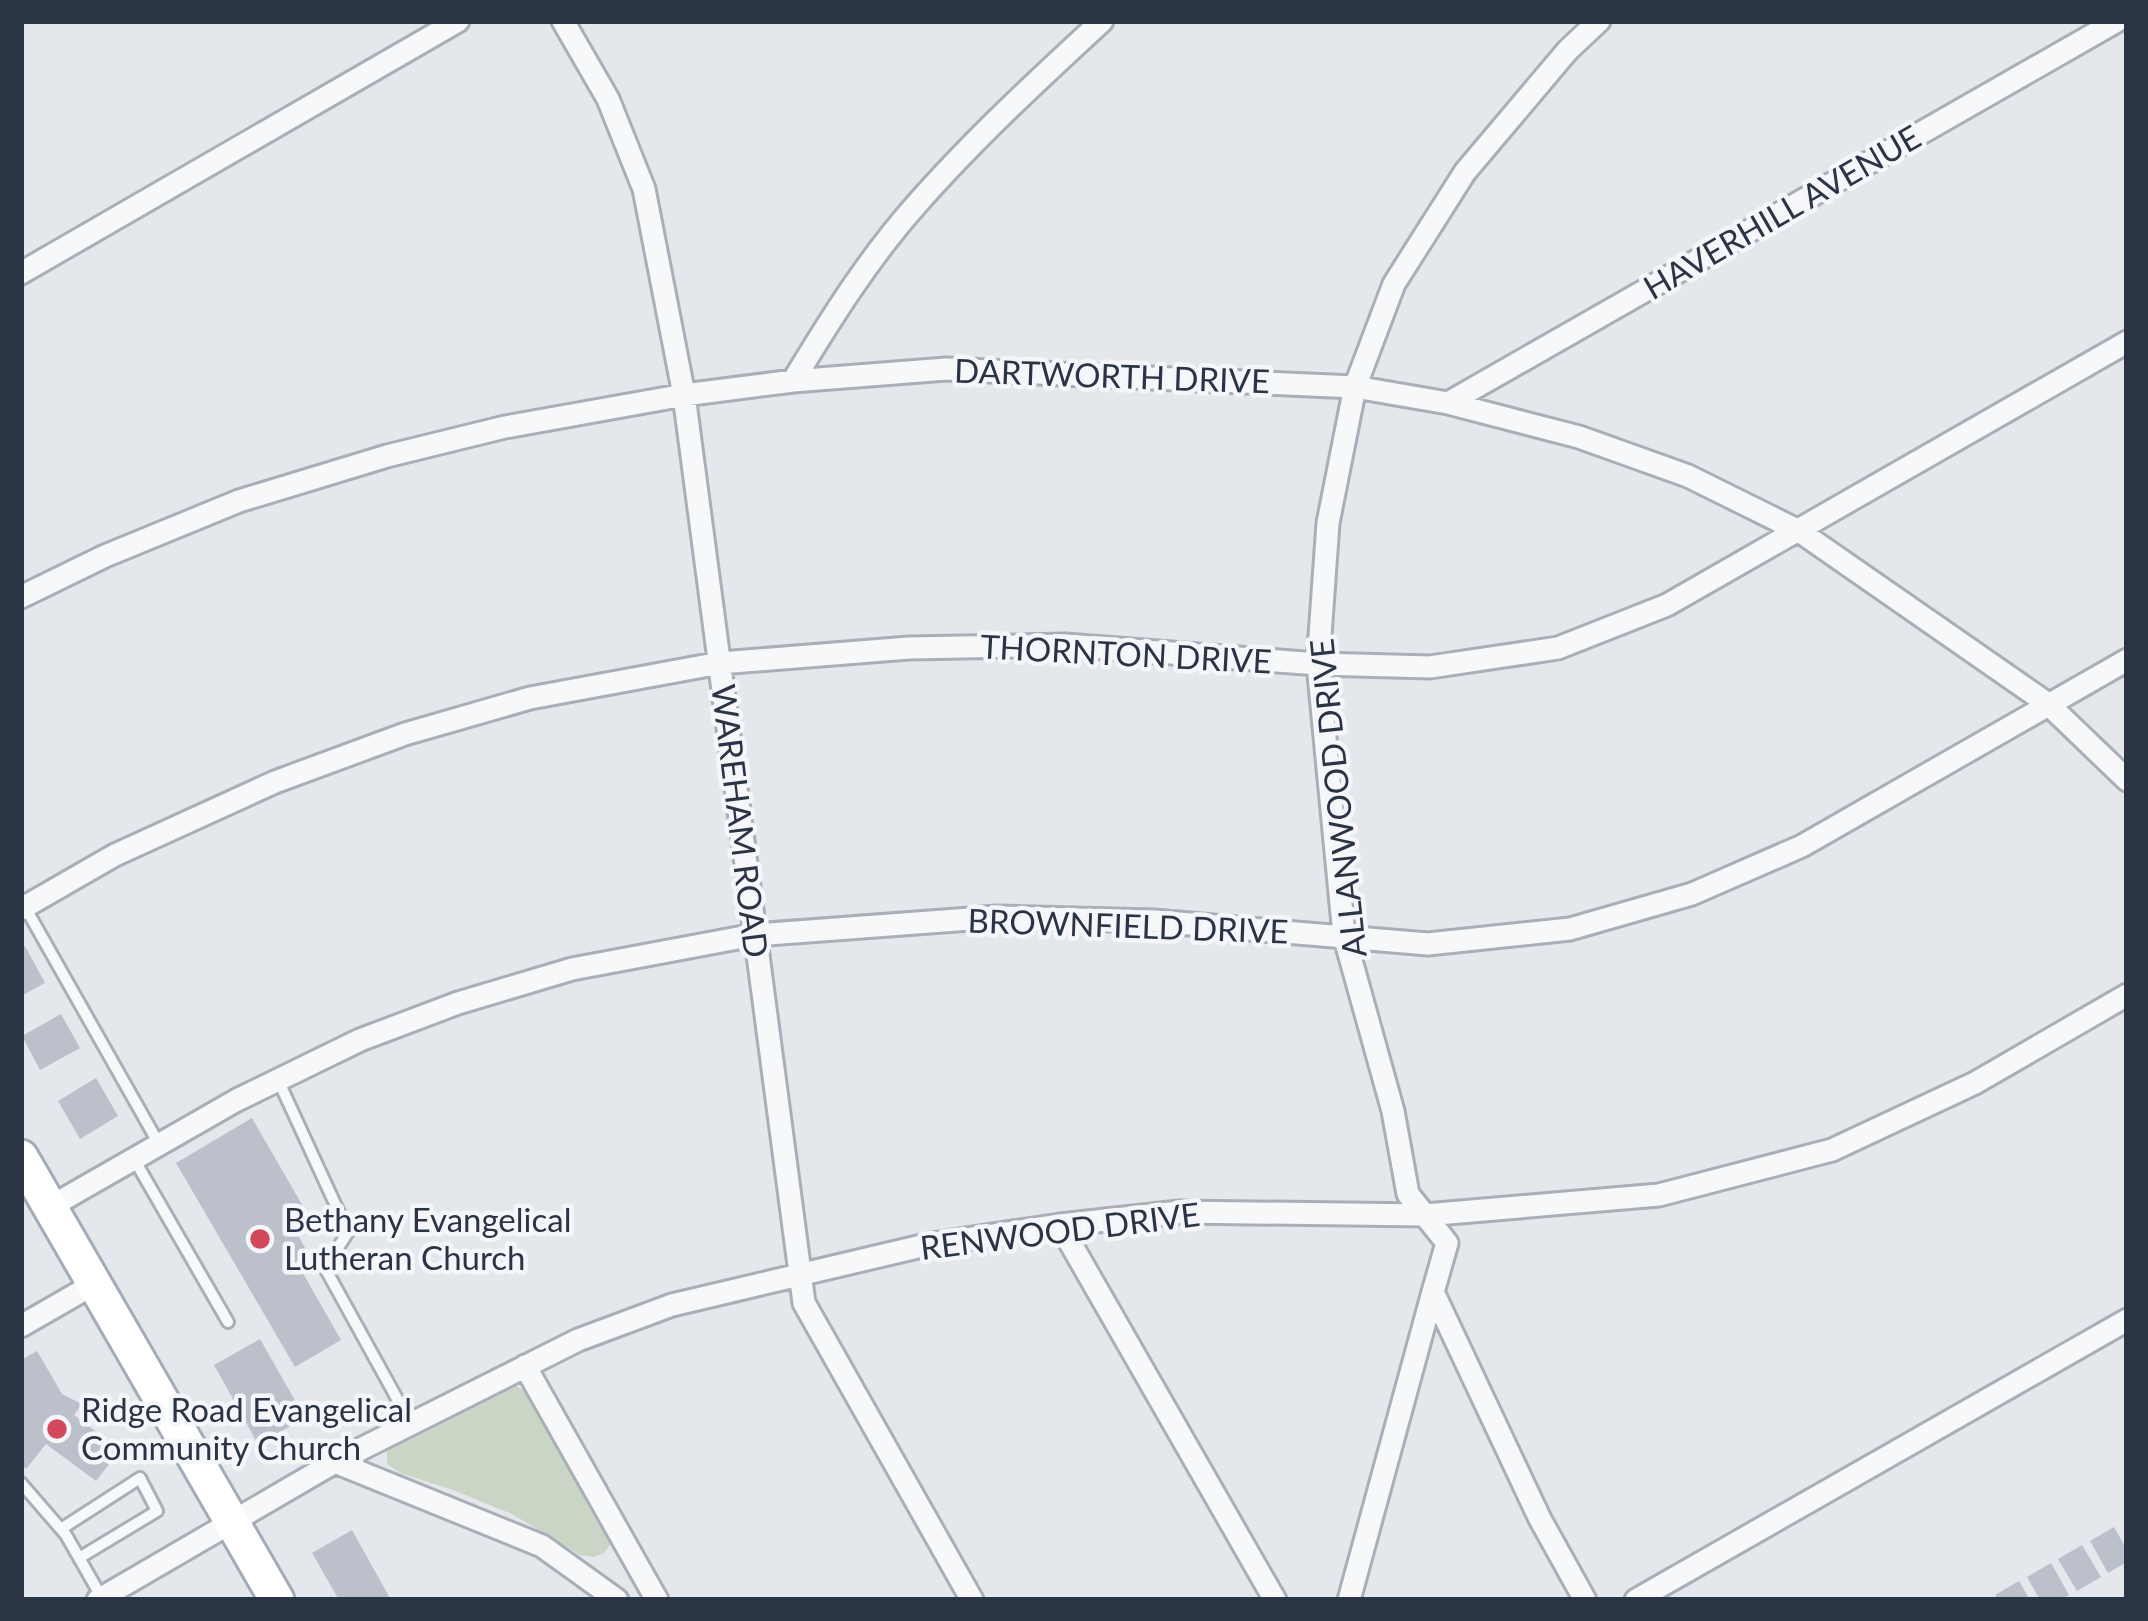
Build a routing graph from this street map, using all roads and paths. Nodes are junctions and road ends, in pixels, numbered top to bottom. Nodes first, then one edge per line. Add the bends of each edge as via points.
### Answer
1 (458, 21) edge
2 (563, 21) edge
3 (1102, 21) edge
4 (1599, 21) edge
5 (2117, 21) edge
6 (21, 273) edge
7 (2127, 342) edge
8 (793, 381) junction
9 (1355, 387) junction
10 (684, 394) junction
11 (1448, 403) junction
12 (1798, 531) junction
13 (21, 597) edge
14 (2127, 660) edge
15 (720, 663) junction
16 (1318, 664) junction
17 (2048, 704) junction
18 (2127, 780) edge
19 (23, 908) edge
20 (754, 934) junction
21 (1344, 935) junction
22 (2127, 995) edge
23 (278, 1081) junction
24 (159, 1144) junction
25 (21, 1157) edge
26 (134, 1159) junction
27 (50, 1208) junction
28 (1425, 1215) junction
29 (1060, 1225) junction
30 (799, 1273) junction
31 (94, 1284) junction
32 (1433, 1292) junction
33 (2127, 1320) edge
34 (227, 1322) dead end
35 (21, 1326) edge
36 (525, 1366) junction
37 (411, 1424) junction
38 (335, 1462) junction
39 (21, 1483) edge
40 (232, 1523) junction
41 (61, 1528) junction
42 (79, 1558) junction
43 (131, 1590) edge
44 (100, 1599) edge
45 (277, 1600) edge
46 (616, 1600) edge
47 (657, 1600) edge
48 (972, 1600) edge
49 (1275, 1600) edge
50 (1349, 1600) edge
51 (1585, 1600) edge
52 (1636, 1600) edge

1 - 6 street
2 - 10 street, WAREHAM ROAD via 608,99 644,189
3 - 8 street via 915,206 838,305
4 - 9 street, ALLANWOOD DRIVE via 1465,172 1394,284
5 - 11 street, HAVERHILL AVENUE
7 - 12 street, THORNTON DRIVE
8 - 9 street, DARTWORTH DRIVE via 946,369
8 - 10 street, DARTWORTH DRIVE
9 - 11 street, DARTWORTH DRIVE
9 - 16 street, ALLANWOOD DRIVE via 1328,523
10 - 13 street, DARTWORTH DRIVE via 505,427 239,501
10 - 15 street, WAREHAM ROAD
11 - 12 street, DARTWORTH DRIVE via 1688,476
12 - 16 street, THORNTON DRIVE via 1667,604 1558,648 1430,667
12 - 17 street, DARTWORTH DRIVE
14 - 17 street, BROWNFIELD DRIVE
15 - 16 street, THORNTON DRIVE via 1066,645
15 - 19 street, THORNTON DRIVE via 530,698 406,734 235,800
15 - 20 street, WAREHAM ROAD
16 - 21 street, ALLANWOOD DRIVE
17 - 18 street, DARTWORTH DRIVE
17 - 21 street, BROWNFIELD DRIVE via 1802,846 1691,894 1570,929 1428,944
19 - 24 lane
20 - 21 street, BROWNFIELD DRIVE via 997,916
20 - 23 street, BROWNFIELD DRIVE via 572,969 458,1003
20 - 30 street, WAREHAM ROAD
21 - 28 street, ALLANWOOD DRIVE via 1408,1194
22 - 28 street, RENWOOD DRIVE via 1975,1083 1832,1150 1659,1195
23 - 24 street, BROWNFIELD DRIVE
23 - 37 lane via 348,1232 325,1268
24 - 26 street, BROWNFIELD DRIVE
25 - 27 main road
26 - 27 street, BROWNFIELD DRIVE
26 - 34 lane
27 - 31 main road
28 - 29 street, RENWOOD DRIVE via 1179,1212
28 - 32 street, ALLANWOOD DRIVE via 1447,1243
29 - 30 street, RENWOOD DRIVE
29 - 49 street
30 - 36 street, RENWOOD DRIVE via 672,1305
30 - 48 street, WAREHAM ROAD via 804,1303
31 - 35 street
31 - 40 main road
32 - 50 street
32 - 51 street
33 - 52 street
36 - 37 street, RENWOOD DRIVE
36 - 47 street
37 - 38 street, RENWOOD DRIVE
38 - 40 street, RENWOOD DRIVE
38 - 46 street via 542,1546
39 - 41 lane
40 - 43 street, RENWOOD DRIVE
40 - 45 main road
41 - 42 lane
41 - 42 lane via 140,1478 157,1511
42 - 44 lane
43 - 44 street, RENWOOD DRIVE

